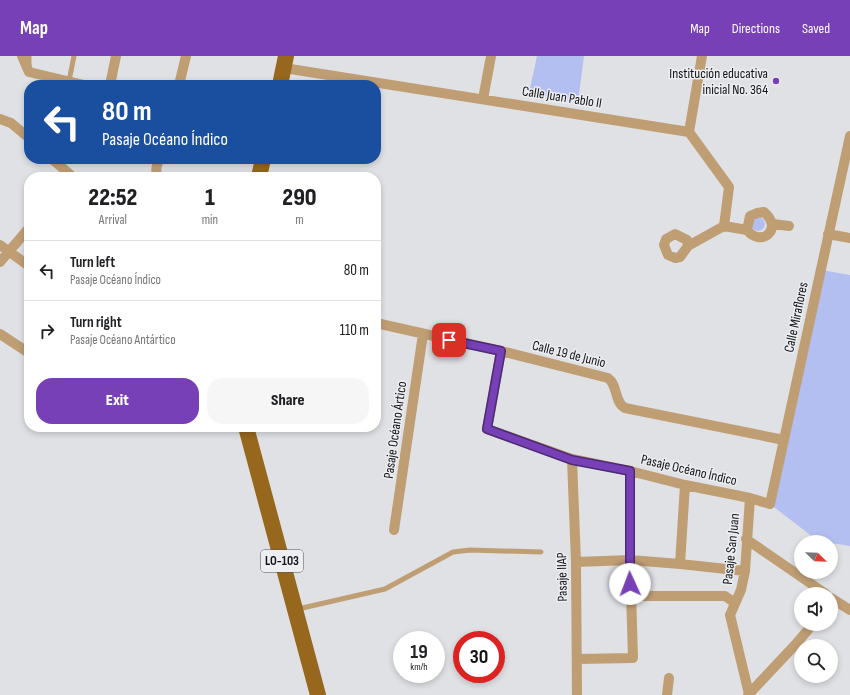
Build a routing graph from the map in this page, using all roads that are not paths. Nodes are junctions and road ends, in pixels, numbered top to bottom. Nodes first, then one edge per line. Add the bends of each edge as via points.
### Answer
1 (22, 56) edge
2 (29, 56) edge
3 (74, 56) edge
4 (116, 56) edge
5 (186, 56) edge
6 (491, 56) edge
7 (702, 56) edge
8 (285, 62) edge
9 (30, 72) junction
10 (65, 80) edge
11 (69, 80) edge
12 (111, 80) edge
13 (180, 80) edge
14 (281, 80) edge
15 (483, 99) junction
16 (0, 119) edge
17 (689, 132) junction
18 (24, 134) edge
19 (850, 136) edge
20 (58, 164) edge
21 (847, 166) edge
22 (67, 172) edge
23 (772, 224) junction
24 (724, 226) junction
25 (789, 226) dead end
26 (747, 230) junction
27 (24, 234) edge
28 (828, 234) junction
29 (850, 238) edge
30 (0, 245) edge
31 (688, 246) dead end
32 (9, 251) junction
33 (0, 262) edge
34 (24, 262) edge
35 (381, 325) edge
36 (0, 334) edge
37 (423, 334) junction
38 (24, 350) edge
39 (501, 351) junction
40 (247, 432) edge
41 (784, 440) junction
42 (572, 460) junction
43 (630, 471) junction
44 (685, 485) junction
45 (750, 498) junction
46 (770, 504) joint
47 (394, 530) dead end
48 (746, 539) junction
49 (541, 552) dead end
50 (630, 560) junction
51 (576, 562) junction
52 (680, 564) junction
53 (745, 571) junction
54 (814, 587) edge
55 (631, 596) junction
56 (735, 603) junction
57 (838, 603) edge
58 (295, 610) junction
59 (850, 610) edge
60 (807, 631) edge
61 (577, 659) junction
62 (669, 678) dead end
63 (749, 694) edge
64 (318, 695) edge
65 (577, 695) edge
66 (667, 695) edge

1 - 9 street
2 - 9 lane
3 - 11 lane
4 - 12 street
5 - 13 street
6 - 15 street
7 - 17 street
8 - 14 main road
8 - 15 street, Calle Juan Pablo II
9 - 10 street
15 - 17 street, Calle Juan Pablo II
16 - 18 street via 11,123
17 - 24 street via 729,187
19 - 21 street, Calle Miraflores
20 - 22 street
21 - 28 street, Calle Miraflores
23 - 25 street
23 - 26 street via 772,230 762,237 756,238
23 - 26 street via 770,217 764,212 757,213 750,216
24 - 26 street
24 - 31 street
27 - 32 street
28 - 29 street
28 - 41 street, Calle Miraflores
30 - 32 street
32 - 33 street
32 - 34 street
35 - 37 street, Calle 19 de Junio
36 - 38 street
37 - 39 street, Calle 19 de Junio
37 - 47 street, Pasaje Océano Ártico
39 - 41 street, Calle 19 de Junio via 608,378 613,381 620,404 625,408
39 - 42 street, Pasaje Océano Índico via 487,429
40 - 58 main road, LO-103
41 - 46 street, Calle Miraflores
42 - 43 street, Pasaje Océano Índico
42 - 51 street, Pasaje IIAP
43 - 44 street, Pasaje Océano Índico
43 - 50 street
44 - 45 street, Pasaje Océano Índico
44 - 52 street
45 - 46 street, Pasaje Océano Índico
45 - 48 street, Pasaje San Juan
48 - 53 street, Pasaje San Juan
48 - 54 street
49 - 58 lane via 453,552 385,589
50 - 51 street
50 - 52 street
50 - 55 street
51 - 61 street, Pasaje IIAP
52 - 53 street
53 - 56 street, Pasaje San Juan
55 - 56 street via 725,596
55 - 61 street via 633,658
56 - 63 street, Pasaje San Juan via 730,615
57 - 59 street
58 - 64 main road, LO-103
60 - 63 street
61 - 65 street, Pasaje IIAP
62 - 66 street

